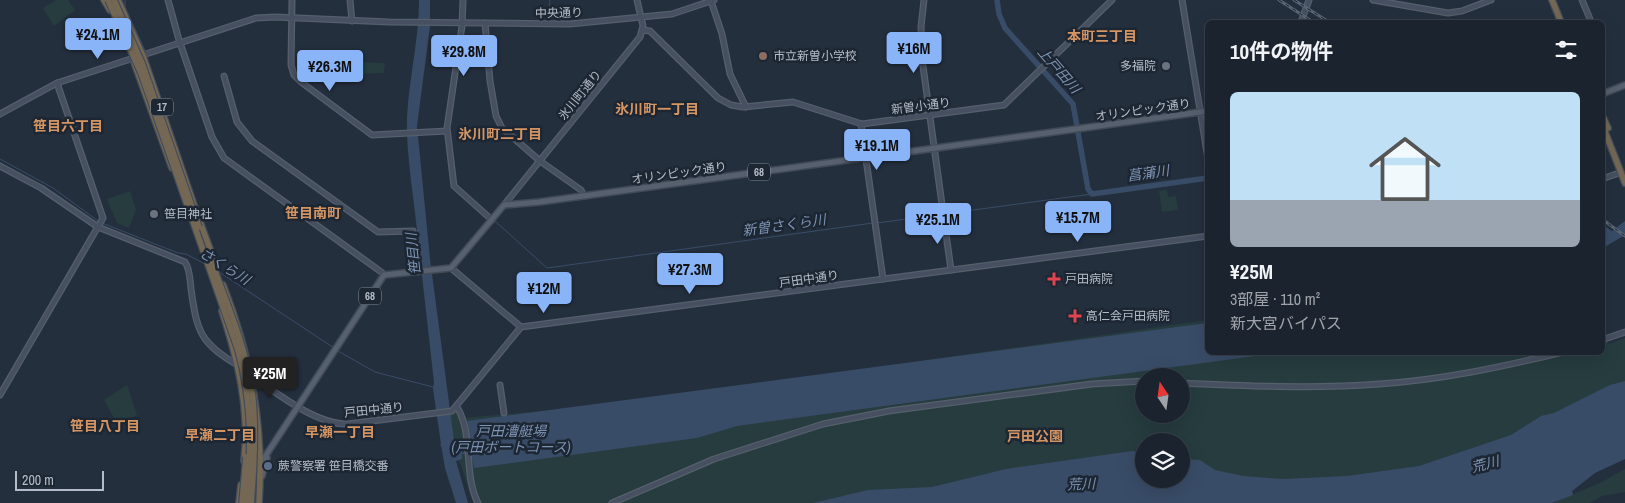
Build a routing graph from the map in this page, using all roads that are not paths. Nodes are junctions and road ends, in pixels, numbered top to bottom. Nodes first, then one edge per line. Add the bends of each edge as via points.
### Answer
1 (108, 0) edge
2 (118, 0) edge
3 (168, 0) edge
4 (292, 0) edge
5 (350, 0) edge
6 (463, 0) edge
7 (637, 0) edge
8 (924, 0) edge
9 (1112, 0) edge
10 (1182, 0) edge
11 (1309, 0) edge
12 (1373, 0) edge
13 (1491, 0) edge
14 (1552, 0) edge
15 (1582, 0) edge
16 (712, 1) edge
17 (292, 18) junction
18 (642, 18) junction
19 (1590, 19) dead end
20 (1302, 20) edge
21 (1560, 20) edge
22 (352, 21) junction
23 (462, 23) junction
24 (486, 23) junction
25 (643, 30) junction
26 (180, 42) junction
27 (134, 48) dead end
28 (143, 56) junction
29 (133, 59) junction
30 (224, 76) dead end
31 (57, 82) junction
32 (1625, 85) edge
33 (1605, 93) edge
34 (746, 107) junction
35 (1200, 112) junction
36 (1205, 112) edge
37 (0, 114) edge
38 (930, 115) junction
39 (861, 124) junction
40 (1605, 124) edge
41 (447, 130) junction
42 (1605, 132) edge
43 (1205, 141) edge
44 (934, 149) junction
45 (866, 158) junction
46 (540, 161) junction
47 (0, 166) edge
48 (1622, 172) edge
49 (174, 173) junction
50 (1605, 178) edge
51 (1625, 183) edge
52 (584, 196) junction
53 (504, 205) junction
54 (198, 216) junction
55 (492, 220) junction
56 (99, 226) junction
57 (413, 231) dead end
58 (1205, 236) edge
59 (451, 268) junction
60 (951, 270) junction
61 (384, 274) junction
62 (883, 279) junction
63 (521, 327) junction
64 (1625, 332) edge
65 (1605, 338) edge
66 (1550, 355) edge
67 (238, 366) junction
68 (252, 376) junction
69 (1135, 382) edge
70 (1190, 383) edge
71 (500, 385) dead end
72 (0, 395) edge
73 (299, 406) junction
74 (456, 407) junction
75 (504, 413) dead end
76 (258, 437) junction
77 (246, 440) junction
78 (273, 446) junction
79 (259, 465) junction
80 (259, 489) junction
81 (240, 503) edge
82 (246, 503) edge
83 (252, 503) edge
84 (259, 503) edge
85 (478, 503) edge
86 (612, 503) edge

1 - 27 highway
1 - 29 highway, 17
1 - 82 highway, bridge via 141,73 238,350 250,418
1 - 83 highway, bridge via 142,63 242,349 254,417
2 - 28 highway, 17
3 - 26 street
4 - 17 street
5 - 22 street
6 - 23 street
7 - 18 street
8 - 38 street via 921,48
9 - 38 street, 新曽小通り via 1004,105
10 - 35 street
11 - 20 street
12 - 13 street via 1448,13
14 - 21 highway
15 - 19 street
16 - 18 street, 中央通り via 678,13
16 - 34 street via 730,74
17 - 22 street
17 - 26 street via 263,17 244,21
17 - 41 street via 291,65 298,80 368,134 378,136
18 - 24 street, 中央通り via 570,24
18 - 25 street
22 - 23 street, 中央通り
23 - 24 street, 中央通り
23 - 41 street
24 - 46 street via 496,116 506,134
25 - 34 street, 新曽小通り via 650,31 721,100
25 - 46 street, 氷川町通り
26 - 28 street
26 - 61 street via 214,141 224,158
28 - 29 street
28 - 54 highway, 17
29 - 31 street
29 - 49 highway, 17
30 - 57 street via 237,122 252,141 378,232
31 - 37 street
31 - 56 street via 103,219
32 - 33 main road
34 - 39 street, 新曽小通り via 793,102
35 - 36 main road, オリンピック通り / 68
35 - 43 street
35 - 44 main road, オリンピック通り / 68
38 - 39 street, 新曽小通り
38 - 44 street
39 - 45 street
40 - 48 highway
41 - 55 street via 454,186
42 - 51 highway
44 - 45 main road, オリンピック通り / 68
44 - 60 street
45 - 52 main road, オリンピック通り / 68
45 - 62 street
46 - 52 street via 582,191
46 - 53 street, 氷川町通り
47 - 56 street
48 - 50 street
49 - 54 highway, 17 via 143,72
49 - 67 highway, 17
52 - 53 main road, オリンピック通り / 68
53 - 55 main road
54 - 68 highway, 17 via 242,336
55 - 59 main road
56 - 67 street, 戸田中通り via 186,263 201,334 212,349
56 - 72 street
58 - 60 street, 戸田中通り
59 - 61 main road, 68
59 - 63 street
60 - 62 street, 戸田中通り
61 - 73 main road, 68
62 - 63 street, 戸田中通り
63 - 74 street
64 - 65 street
66 - 70 street via 1488,370 1383,384
67 - 68 street, 戸田中通り
67 - 77 highway, 17 via 244,394
68 - 73 street, 戸田中通り
68 - 76 highway, 17
69 - 86 street via 1092,384 889,411 823,424 714,459
71 - 75 street
73 - 74 street, 戸田中通り via 322,420 340,424 452,411
73 - 78 main road, 68
74 - 85 street via 463,418
76 - 79 highway, 17
76 - 83 highway, bridge
77 - 81 highway, 17
77 - 81 highway, bridge
78 - 79 main road, 68
78 - 80 main road, 68 via 265,462
79 - 80 highway, 17
79 - 81 main road, 68
80 - 84 highway, 17

